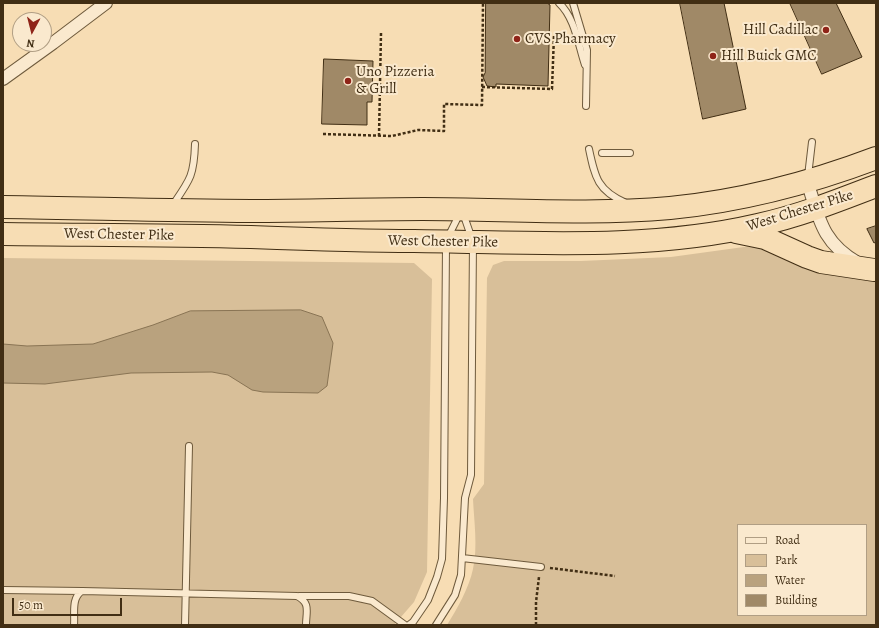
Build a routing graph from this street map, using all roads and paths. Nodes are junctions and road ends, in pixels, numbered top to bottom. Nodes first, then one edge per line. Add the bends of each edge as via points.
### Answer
1 (106, 3) edge
2 (483, 3) edge
3 (558, 3) edge
4 (573, 3) edge
5 (381, 33) dead end
6 (554, 35) dead end
7 (586, 68) junction
8 (3, 79) edge
9 (482, 87) junction
10 (586, 106) dead end
11 (323, 134) dead end
12 (379, 136) junction
13 (812, 142) dead end
14 (195, 144) dead end
15 (589, 149) dead end
16 (602, 153) dead end
17 (630, 153) dead end
18 (876, 158) edge
19 (807, 181) junction
20 (876, 186) edge
21 (3, 207) edge
22 (816, 208) junction
23 (645, 209) junction
24 (170, 210) junction
25 (462, 210) junction
26 (729, 230) junction
27 (3, 234) edge
28 (446, 242) junction
29 (473, 242) junction
30 (875, 271) edge
31 (189, 446) dead end
32 (462, 558) junction
33 (541, 567) junction
34 (614, 576) dead end
35 (3, 590) edge
36 (82, 591) junction
37 (186, 594) junction
38 (297, 596) junction
39 (74, 625) edge
40 (185, 625) edge
41 (306, 625) edge
42 (405, 625) edge
43 (409, 625) edge
44 (436, 625) edge
45 (536, 625) edge

1 - 8 street
2 - 9 path
3 - 7 lane via 571,20
4 - 7 lane via 587,50
5 - 12 path
6 - 9 path via 552,89
7 - 10 lane
9 - 12 path via 482,105 444,104 444,131 418,130
11 - 12 path
13 - 19 lane
14 - 24 lane via 192,174
15 - 23 lane via 594,174 603,188 613,197
16 - 17 lane
18 - 19 highway, West Chester Pike
19 - 22 street
19 - 23 highway, West Chester Pike via 724,200
20 - 22 highway, West Chester Pike
21 - 24 highway, West Chester Pike
22 - 26 highway, West Chester Pike via 786,218
22 - 30 street via 829,240 850,259
23 - 25 highway, West Chester Pike via 580,212
24 - 25 highway, West Chester Pike
25 - 28 lane
25 - 29 lane
26 - 29 highway, West Chester Pike via 620,242
26 - 30 highway via 764,238 821,262
27 - 28 highway, West Chester Pike
28 - 29 highway, West Chester Pike
28 - 43 lane via 442,559 438,577 428,600
29 - 32 lane via 471,475 466,498
31 - 37 lane
32 - 33 lane
32 - 44 lane via 461,575 455,595
33 - 34 path
33 - 45 path
35 - 36 lane
36 - 37 lane
36 - 39 lane via 75,600
37 - 38 lane
37 - 40 lane
38 - 41 lane via 307,604
38 - 42 lane via 349,596 372,601

